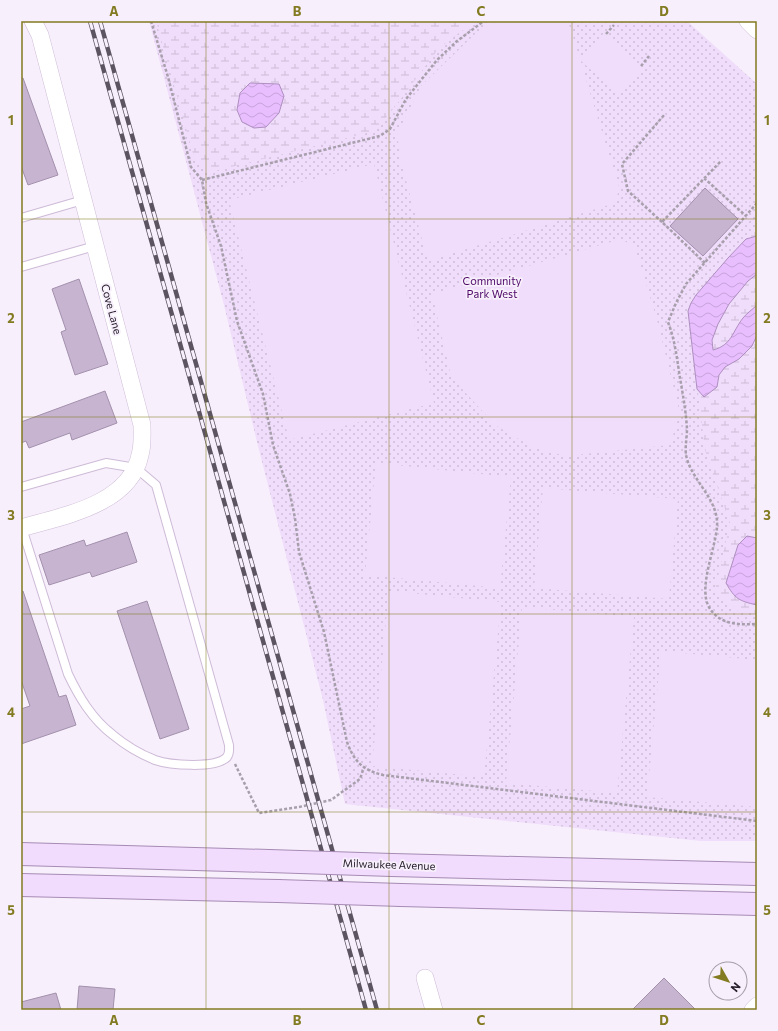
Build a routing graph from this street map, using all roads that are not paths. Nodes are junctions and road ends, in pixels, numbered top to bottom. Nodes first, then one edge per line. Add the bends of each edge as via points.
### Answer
1 (34, 21) edge
2 (748, 21) edge
3 (757, 30) edge
4 (83, 200) junction
5 (21, 218) edge
6 (95, 246) junction
7 (21, 267) edge
8 (136, 468) junction
9 (21, 487) edge
10 (21, 528) edge
11 (21, 854) edge
12 (757, 874) edge
13 (21, 885) edge
14 (757, 904) edge
15 (425, 978) dead end
16 (757, 1006) edge
17 (434, 1010) edge
18 (753, 1010) edge

1 - 4 street, Cove Lane via 40,35
2 - 3 street
4 - 5 lane
4 - 6 street, Cove Lane
6 - 7 lane
6 - 8 street, Cove Lane via 142,425 140,456
8 - 9 lane via 106,463
8 - 10 street, Cove Lane via 120,490 106,500
8 - 10 lane via 156,485 229,745 227,757 222,760 186,765 157,760 124,743 97,721 68,674
11 - 12 main road, Milwaukee Avenue, bridge
13 - 14 main road, bridge
15 - 17 street
16 - 18 street

